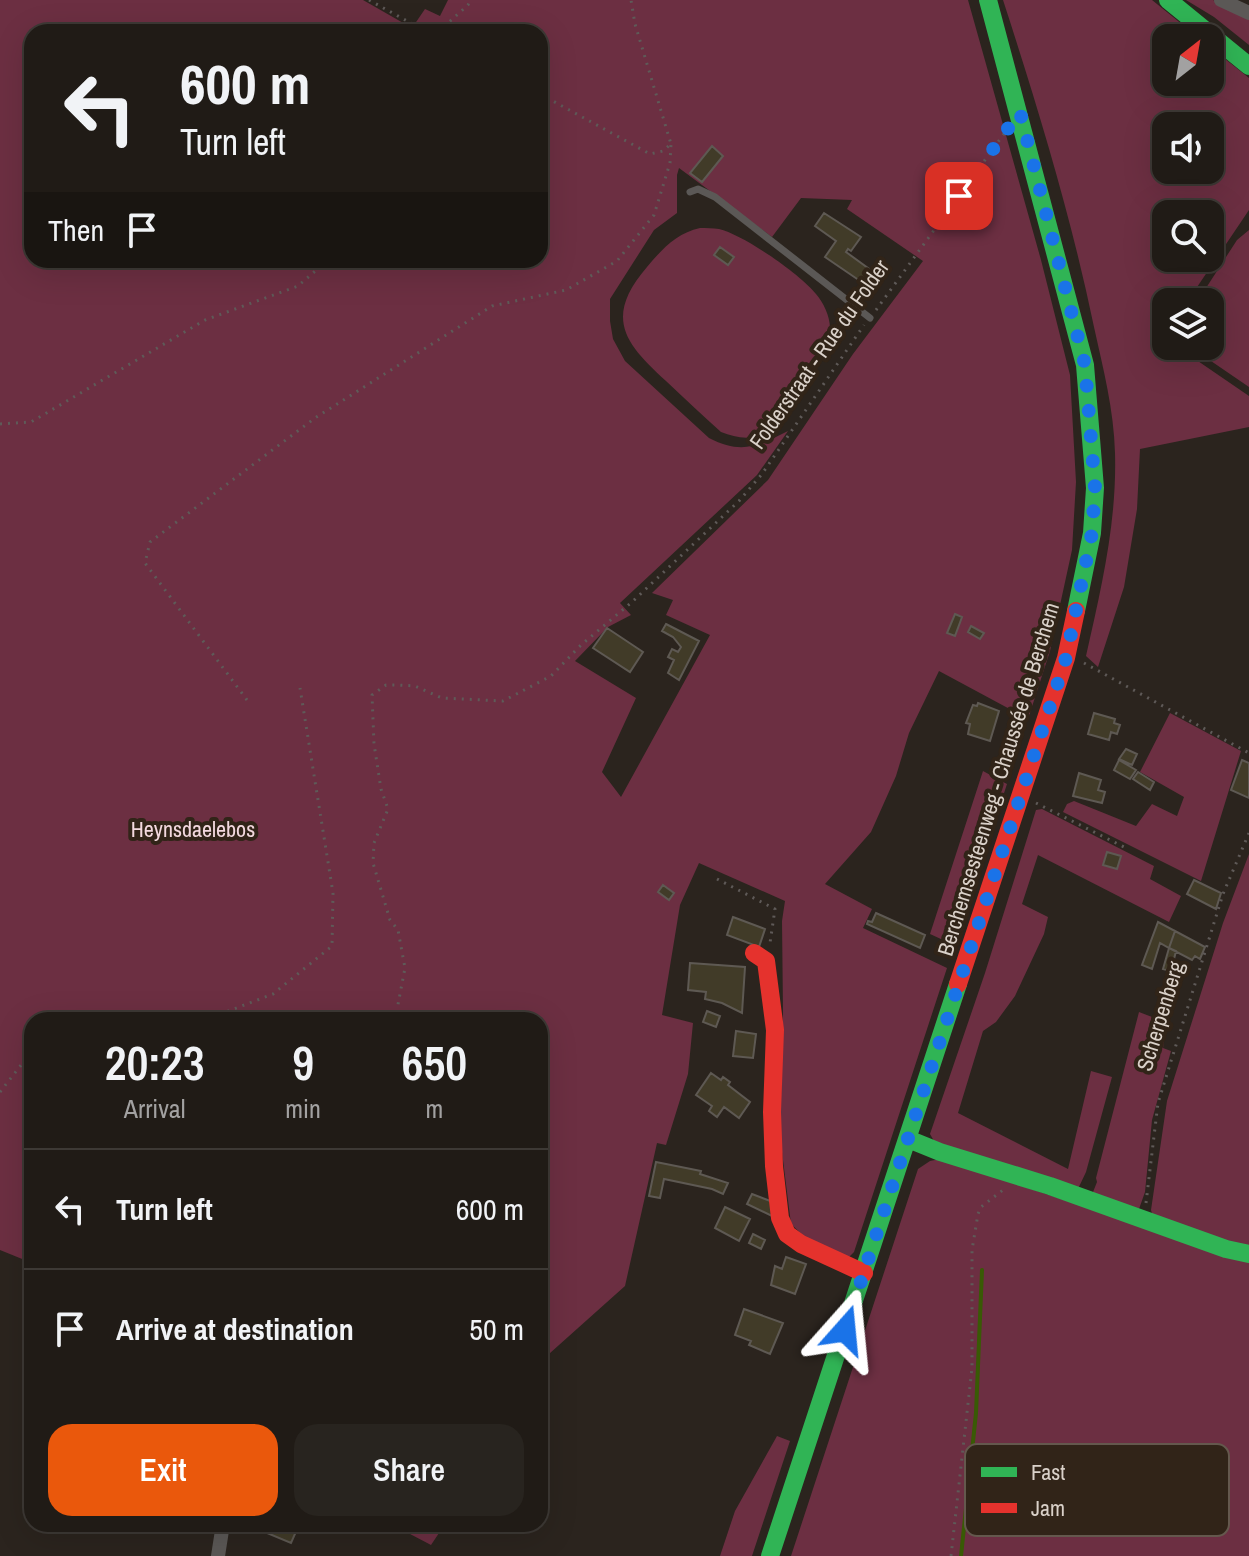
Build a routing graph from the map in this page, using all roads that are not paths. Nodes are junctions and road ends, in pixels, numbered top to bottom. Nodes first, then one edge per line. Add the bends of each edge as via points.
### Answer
1 (988, 0) edge
2 (1168, 0) edge
3 (1221, 0) edge
4 (1249, 13) edge
5 (1249, 66) edge
6 (690, 192) dead end
7 (870, 318) road end
8 (760, 957) road end
9 (908, 1139) junction
10 (1249, 1254) edge
11 (864, 1273) junction
12 (222, 1532) edge
13 (218, 1556) edge
14 (770, 1556) edge

1 - 9 main road, Berchemsesteenweg - Chaussée de Berchem via 1085,365 1095,488 1092,533 1066,658
2 - 5 main road
3 - 4 street
6 - 7 lane via 698,189 715,197
8 - 11 main road via 775,1030 772,1112 780,1218 787,1234 801,1244
9 - 10 main road
9 - 11 main road, Berchemsesteenweg - Chaussée de Berchem
11 - 14 main road, Berchemsesteenweg - Chaussée de Berchem
12 - 13 street

